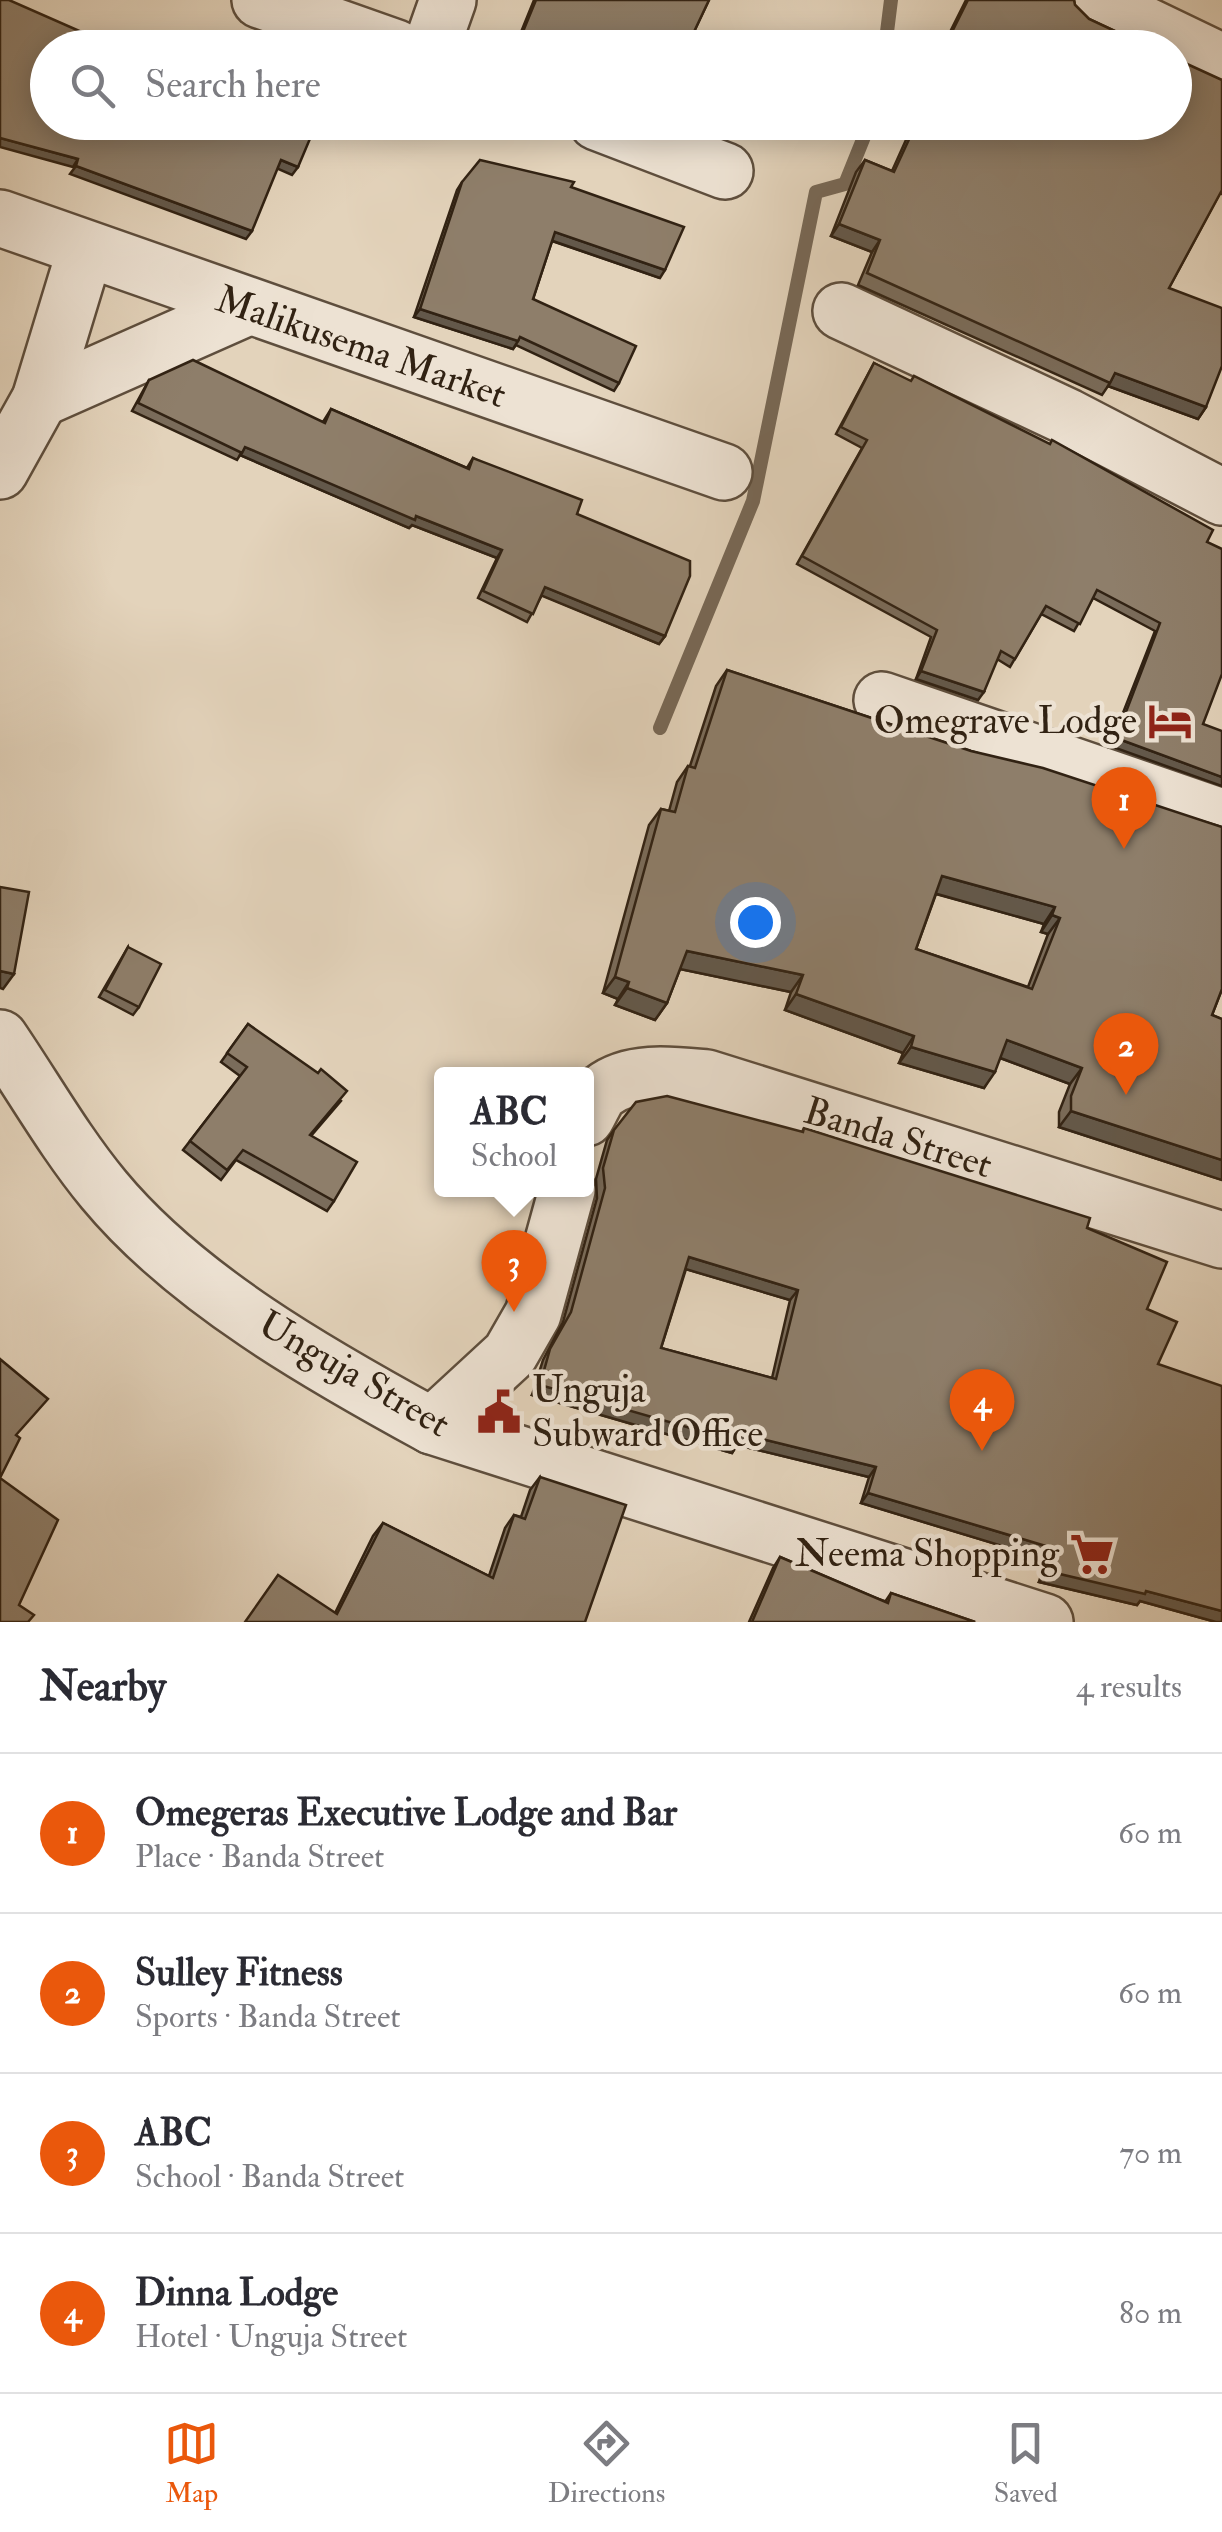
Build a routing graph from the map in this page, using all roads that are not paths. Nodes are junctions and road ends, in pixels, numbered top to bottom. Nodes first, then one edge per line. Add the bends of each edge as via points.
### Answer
1 (260, 0) edge
2 (448, 0) edge
3 (1093, 0) edge
4 (345, 30) edge
5 (437, 30) edge
6 (1155, 30) edge
7 (1192, 48) edge
8 (1222, 62) edge
9 (644, 140) edge
10 (725, 171) dead end
11 (0, 218) edge
12 (85, 251) junction
13 (248, 307) junction
14 (841, 311) dead end
15 (40, 399) junction
16 (0, 471) edge
17 (724, 472) dead end
18 (1222, 497) edge
19 (882, 700) dead end
20 (1222, 816) edge
21 (0, 1038) edge
22 (594, 1105) edge
23 (565, 1197) edge
24 (1222, 1240) edge
25 (432, 1426) junction
26 (1045, 1622) edge

1 - 4 street
2 - 5 street
3 - 6 street
7 - 8 street
9 - 10 street
11 - 12 street, Malikusema Market
12 - 13 street, Malikusema Market
12 - 15 street
13 - 15 street
13 - 17 street, Malikusema Market
14 - 18 street via 1068,416
15 - 16 street
19 - 20 street
21 - 25 street, Unguja Street via 104,1190 170,1255 260,1322
22 - 24 street, Banda Street via 602,1092 631,1078 707,1078
23 - 25 street via 533,1314 510,1354
25 - 26 street, Unguja Street

